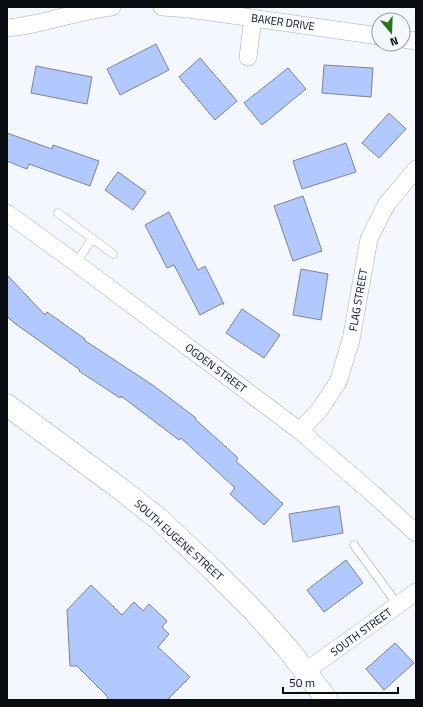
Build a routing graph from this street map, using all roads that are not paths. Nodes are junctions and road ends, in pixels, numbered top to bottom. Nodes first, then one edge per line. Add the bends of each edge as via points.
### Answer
1 (112, 7) edge
2 (162, 7) edge
3 (252, 18) junction
4 (7, 28) edge
5 (371, 35) edge
6 (248, 57) dead end
7 (416, 169) edge
8 (7, 213) edge
9 (58, 213) dead end
10 (92, 239) junction
11 (113, 254) dead end
12 (76, 263) junction
13 (7, 405) edge
14 (300, 431) junction
15 (415, 532) edge
16 (354, 545) dead end
17 (416, 592) edge
18 (398, 605) junction
19 (306, 671) junction
20 (327, 700) edge

1 - 4 street
2 - 3 street, BAKER DRIVE
3 - 5 street, BAKER DRIVE
3 - 6 street
7 - 14 street, FLAG STREET via 386,206 369,239 351,340 338,382 320,409
8 - 12 street, OGDEN STREET
9 - 10 lane
10 - 11 lane
10 - 12 lane
12 - 14 street, OGDEN STREET
13 - 19 main road, SOUTH EUGENE STREET via 160,520 251,608
14 - 15 street, OGDEN STREET
16 - 18 lane
17 - 18 street, SOUTH STREET
18 - 19 street, SOUTH STREET
19 - 20 main road, SOUTH EUGENE STREET

